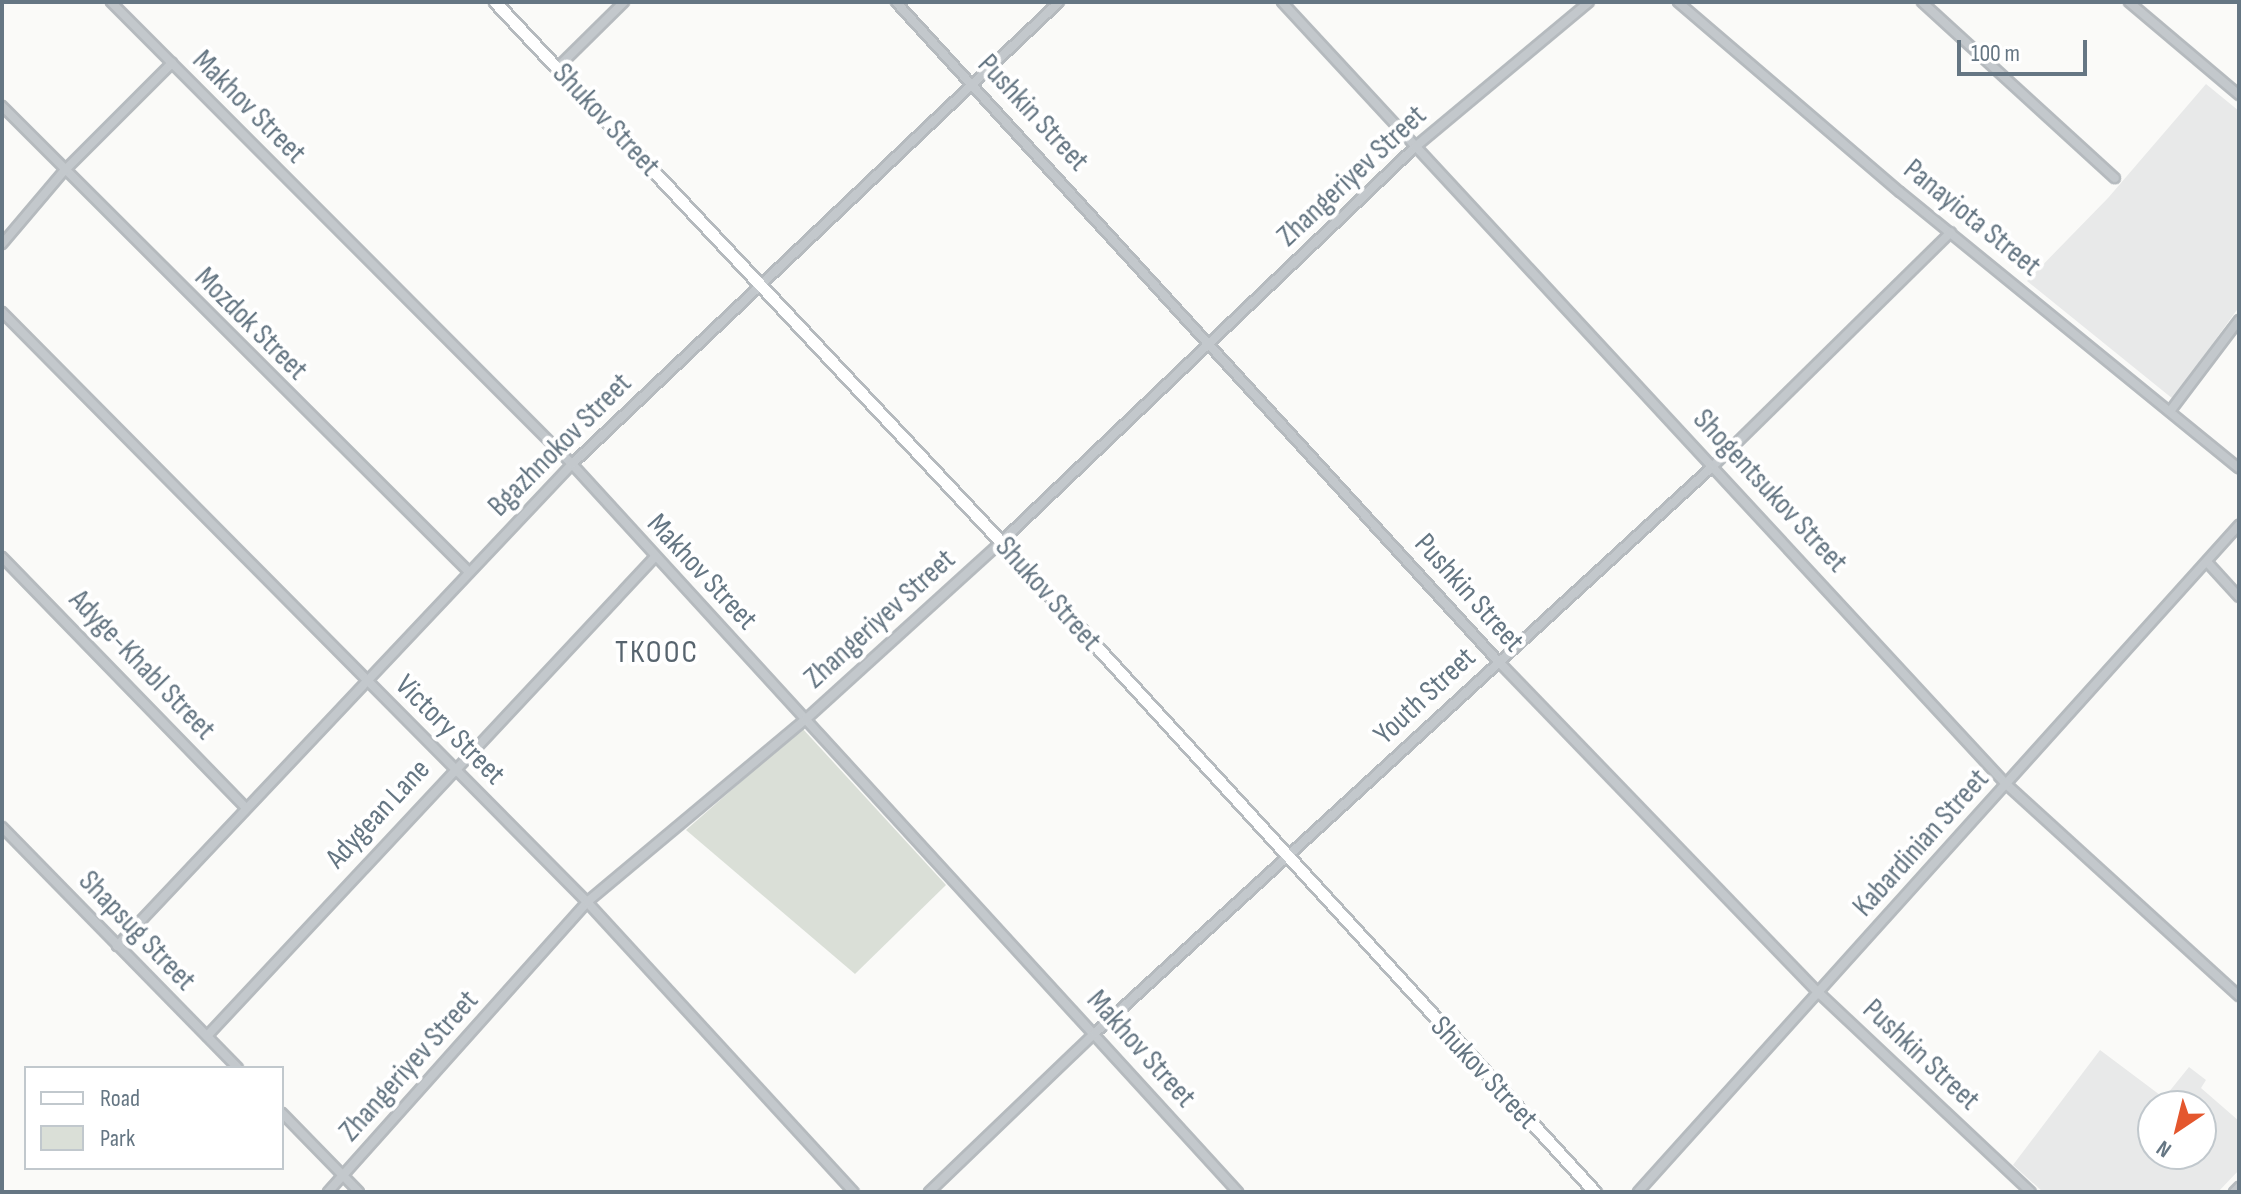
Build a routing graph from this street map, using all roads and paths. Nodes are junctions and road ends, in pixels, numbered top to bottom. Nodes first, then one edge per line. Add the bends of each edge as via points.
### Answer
1 (111, 2) edge
2 (495, 2) edge
3 (624, 2) edge
4 (896, 2) edge
5 (1059, 2) edge
6 (1282, 2) edge
7 (1589, 2) edge
8 (1678, 2) edge
9 (1922, 2) edge
10 (2129, 2) edge
11 (172, 63) junction
12 (557, 68) junction
13 (974, 83) junction
14 (2239, 95) edge
15 (2, 106) edge
16 (1415, 147) junction
17 (64, 171) junction
18 (2115, 178) dead end
19 (1951, 232) junction
20 (2, 244) edge
21 (760, 282) junction
22 (2, 312) edge
23 (2239, 320) edge
24 (1210, 342) junction
25 (2171, 410) junction
26 (572, 464) junction
27 (1714, 465) junction
28 (2239, 468) edge
29 (2239, 525) edge
30 (1001, 542) junction
31 (2, 557) edge
32 (654, 558) junction
33 (2207, 562) junction
34 (469, 572) junction
35 (2239, 597) edge
36 (1498, 661) junction
37 (365, 680) junction
38 (806, 719) junction
39 (454, 767) junction
40 (2006, 784) junction
41 (246, 808) junction
42 (2, 827) edge
43 (1286, 857) junction
44 (587, 902) junction
45 (117, 946) junction
46 (1820, 994) junction
47 (2239, 996) edge
48 (1095, 1033) junction
49 (207, 1036) junction
50 (236, 1066) edge
51 (284, 1115) edge
52 (343, 1175) junction
53 (2239, 1187) edge
54 (328, 1192) edge
55 (359, 1192) edge
56 (854, 1192) edge
57 (929, 1192) edge
58 (1238, 1192) edge
59 (1595, 1192) edge
60 (1638, 1192) edge
61 (2031, 1192) edge
62 (2234, 1192) edge

1 - 11 street, Makhov Street
2 - 12 main road, Shukov Street
3 - 12 street
4 - 13 street, Pushkin Street
5 - 13 street, Bgazhnokov Street
6 - 16 street, Shogentsukov Street
7 - 16 street, Zhangeriyev Street
8 - 19 street, Panayiota Street
9 - 18 street
10 - 14 street
11 - 17 street
11 - 26 street, Makhov Street
12 - 21 main road, Shukov Street
13 - 21 street, Bgazhnokov Street
13 - 24 street, Pushkin Street
15 - 17 street, Mozdok Street
16 - 24 street, Zhangeriyev Street
16 - 27 street, Shogentsukov Street
17 - 20 street
17 - 34 street, Mozdok Street
19 - 25 street, Panayiota Street
19 - 27 street, Youth Street
21 - 26 street, Bgazhnokov Street
21 - 30 main road, Shukov Street via 911,451
22 - 37 street, Victory Street
23 - 25 street
24 - 30 street, Zhangeriyev Street
24 - 36 street, Pushkin Street
25 - 28 street, Panayiota Street
26 - 32 street, Makhov Street
26 - 34 street, Bgazhnokov Street
27 - 36 street, Youth Street
27 - 40 street, Shogentsukov Street
29 - 33 street, Kabardinian Street
30 - 38 street, Zhangeriyev Street
30 - 43 main road, Shukov Street
31 - 41 street, Adyge-Khabl Street
32 - 38 street, Makhov Street
32 - 39 street, Adygean Lane
33 - 35 street
33 - 40 street, Kabardinian Street
34 - 37 street, Bgazhnokov Street
36 - 43 street, Youth Street
36 - 46 street, Pushkin Street
37 - 39 street, Victory Street
37 - 41 street, Bgazhnokov Street
38 - 44 street, Zhangeriyev Street
38 - 48 street, Makhov Street
39 - 44 street, Victory Street
39 - 49 street, Adygean Lane
40 - 46 street, Kabardinian Street
40 - 47 street, Shogentsukov Street
41 - 45 street, Bgazhnokov Street
42 - 45 street, Shapsug Street
43 - 48 street, Youth Street
43 - 59 main road, Shukov Street
44 - 52 street, Zhangeriyev Street
44 - 56 street, Victory Street
45 - 49 street, Shapsug Street
46 - 60 street, Kabardinian Street
46 - 61 street, Pushkin Street
48 - 57 street, Youth Street
48 - 58 street, Makhov Street
49 - 50 street, Shapsug Street
51 - 52 street
52 - 54 street, Zhangeriyev Street
52 - 55 street
53 - 62 street

